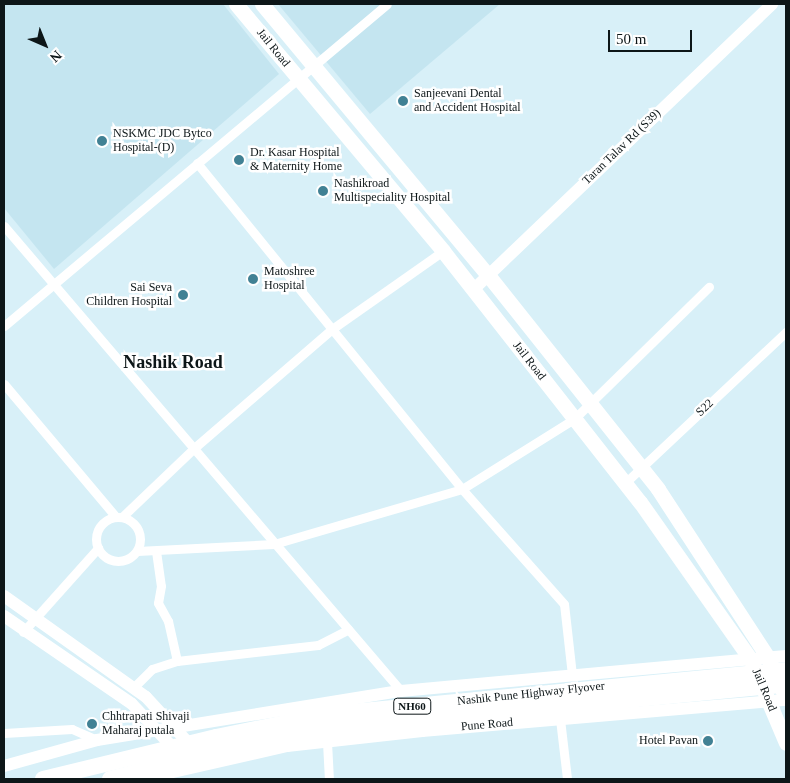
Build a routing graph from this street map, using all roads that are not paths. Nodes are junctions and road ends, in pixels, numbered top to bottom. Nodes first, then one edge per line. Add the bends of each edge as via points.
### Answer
1 (236, 4) edge
2 (262, 4) edge
3 (387, 4) edge
4 (772, 4) edge
5 (314, 64) junction
6 (297, 78) junction
7 (197, 163) junction
8 (4, 226) edge
9 (443, 251) junction
10 (488, 275) junction
11 (52, 286) junction
12 (709, 287) dead end
13 (473, 290) junction
14 (4, 326) edge
15 (332, 329) junction
16 (786, 332) edge
17 (4, 384) edge
18 (590, 405) junction
19 (574, 419) junction
20 (192, 449) junction
21 (640, 468) junction
22 (624, 483) junction
23 (462, 489) junction
24 (119, 516) junction
25 (274, 544) junction
26 (98, 548) junction
27 (137, 551) junction
28 (156, 551) junction
29 (4, 596) edge
30 (4, 616) edge
31 (34, 619) junction
32 (348, 630) junction
33 (23, 632) junction
34 (786, 656) edge
35 (768, 658) junction
36 (177, 660) junction
37 (750, 660) junction
38 (786, 670) edge
39 (572, 675) junction
40 (786, 685) edge
41 (134, 687) junction
42 (400, 691) junction
43 (786, 699) edge
44 (769, 702) junction
45 (560, 719) junction
46 (175, 727) junction
47 (159, 731) junction
48 (4, 733) edge
49 (97, 740) junction
50 (327, 742) junction
51 (786, 743) edge
52 (206, 764) junction
53 (4, 766) edge
54 (191, 768) junction
55 (43, 779) edge
56 (110, 779) edge
57 (139, 779) edge
58 (329, 779) edge
59 (567, 779) edge

1 - 6 main road, Jail Road
2 - 5 main road, Jail Road
3 - 5 street
4 - 10 main road, Taran Talav Rd (S39)
5 - 6 street
5 - 10 main road, Jail Road
6 - 7 street
6 - 9 main road, Jail Road
7 - 11 street
7 - 15 street
8 - 11 street
9 - 13 main road, Jail Road
9 - 15 street
10 - 13 main road, Taran Talav Rd (S39)
10 - 18 main road, Jail Road
11 - 14 street
11 - 20 street
12 - 18 street
13 - 19 main road, Jail Road
15 - 20 street
15 - 23 street
16 - 21 street, S22
17 - 24 street
18 - 19 street
18 - 21 main road, Jail Road
19 - 22 main road, Jail Road
19 - 23 street
20 - 24 street
20 - 25 street
21 - 22 street, S22
21 - 35 main road, Jail Road via 658,489
22 - 37 main road, Jail Road
23 - 25 street
23 - 39 street via 564,604
24 - 26 street via 99,528
24 - 27 street via 139,530
25 - 28 street
25 - 32 street
26 - 27 street via 107,558 120,561
26 - 31 street
27 - 28 street
28 - 36 street via 161,586 158,603 168,621
29 - 31 main road
30 - 33 main road
31 - 33 street
31 - 41 main road
32 - 36 street via 318,645
32 - 42 street
33 - 47 main road via 122,696
34 - 35 main road
35 - 37 main road
35 - 43 main road, Jail Road
36 - 41 street via 152,669
37 - 39 main road
37 - 44 main road, Jail Road
38 - 55 highway, Nashik Pune Highway Flyover / NH60 via 331,714 216,737
39 - 42 main road
40 - 56 highway, Nashik Pune Highway Flyover / NH60 via 346,726 267,739
41 - 46 main road
42 - 46 main road
43 - 44 main road, Pune Road
44 - 45 main road, Pune Road
44 - 51 main road, Jail Road
45 - 50 main road, Pune Road
45 - 59 street
46 - 47 main road
46 - 52 main road
47 - 49 main road
47 - 54 main road
48 - 49 street via 72,729
49 - 53 main road
50 - 52 main road, Pune Road
50 - 58 street
52 - 54 main road, Pune Road
54 - 57 main road, Pune Road

